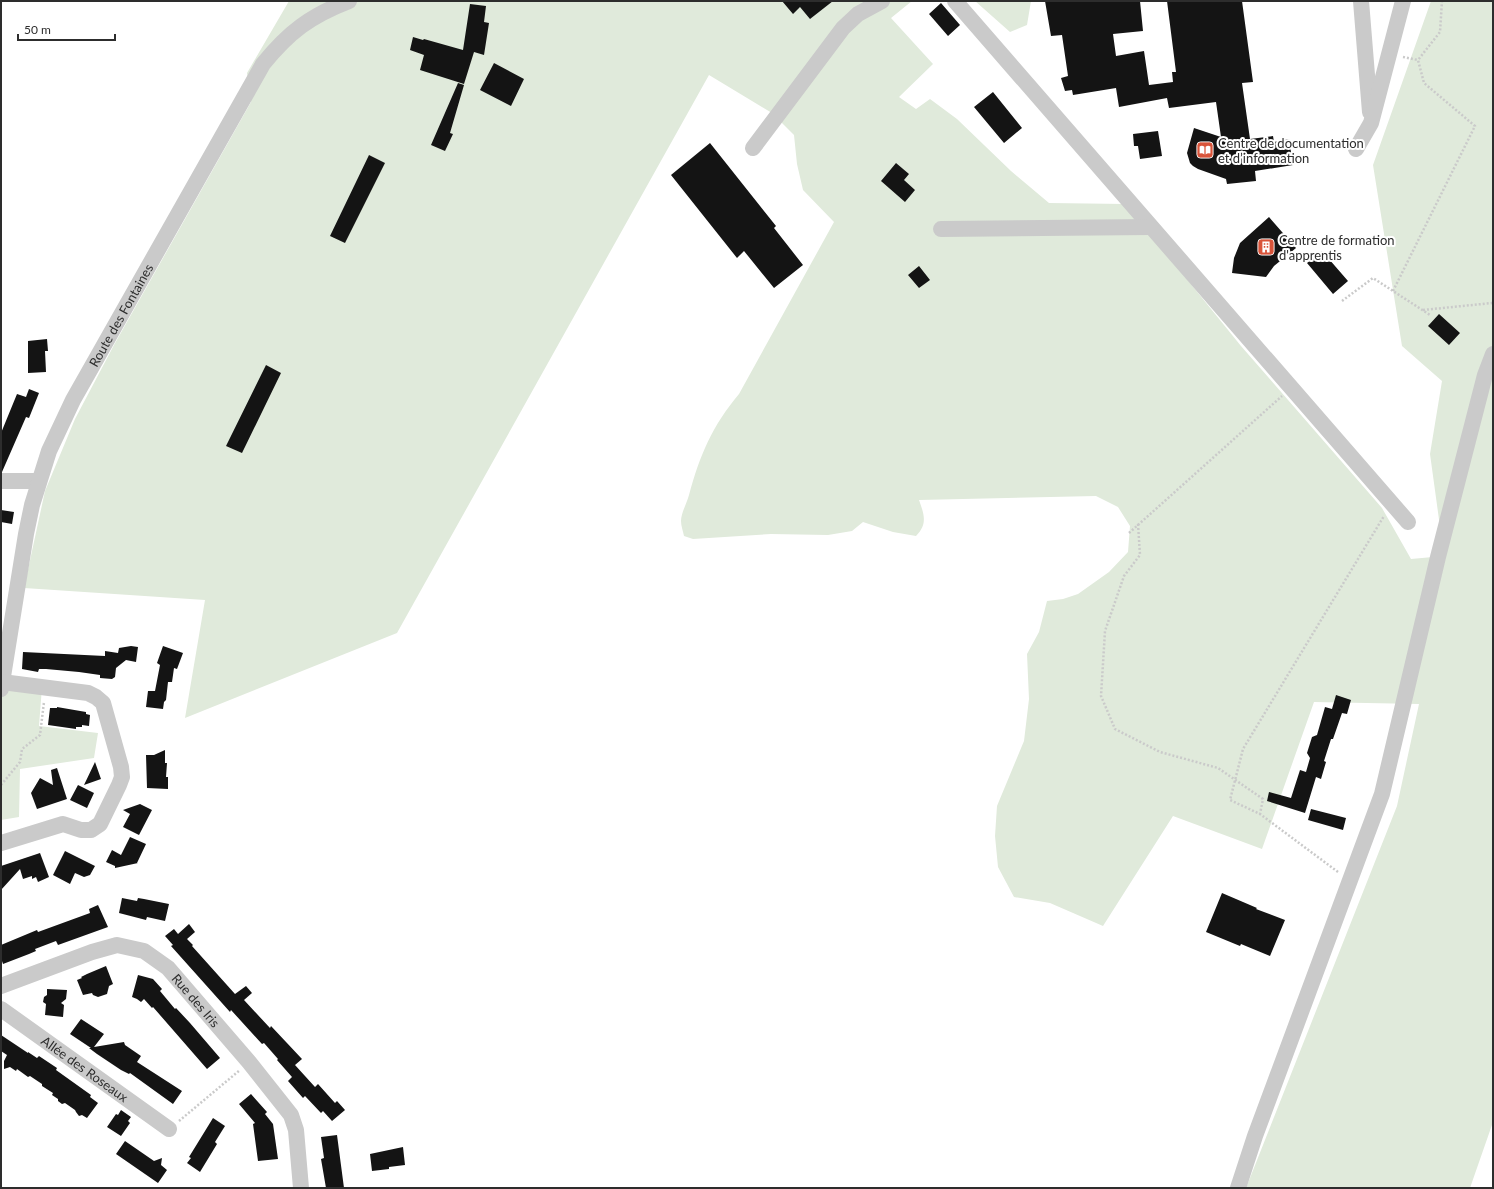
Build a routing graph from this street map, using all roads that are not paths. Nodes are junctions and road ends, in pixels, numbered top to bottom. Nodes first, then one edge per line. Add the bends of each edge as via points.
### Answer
1 (349, 1) edge
2 (882, 1) edge
3 (955, 1) edge
4 (1361, 1) edge
5 (1403, 1) edge
6 (1371, 123) junction
7 (753, 148) dead end
8 (1356, 149) dead end
9 (1151, 227) junction
10 (941, 229) dead end
11 (1493, 354) edge
12 (39, 481) junction
13 (1, 482) edge
14 (1408, 522) dead end
15 (2, 686) edge
16 (1, 843) edge
17 (1, 986) edge
18 (1, 1009) edge
19 (169, 1129) road end
20 (301, 1188) edge
21 (1238, 1188) edge

1 - 12 street, Route des Fontaines via 325,10 295,30 278,45 263,64 73,400 49,452
2 - 7 street via 858,14 843,28
3 - 9 street
4 - 6 street
5 - 6 street
6 - 8 street
9 - 10 street
9 - 14 street
11 - 21 street via 1485,374 1438,557 1382,794
12 - 13 street
12 - 15 street, Route des Fontaines via 26,534
15 - 16 street via 88,692 96,697 103,703 122,777 100,824 91,830 80,830 63,824
17 - 20 street, Rue des Iris via 117,945 144,951 168,968 291,1114 296,1130
18 - 19 street, Allée des Roseaux

